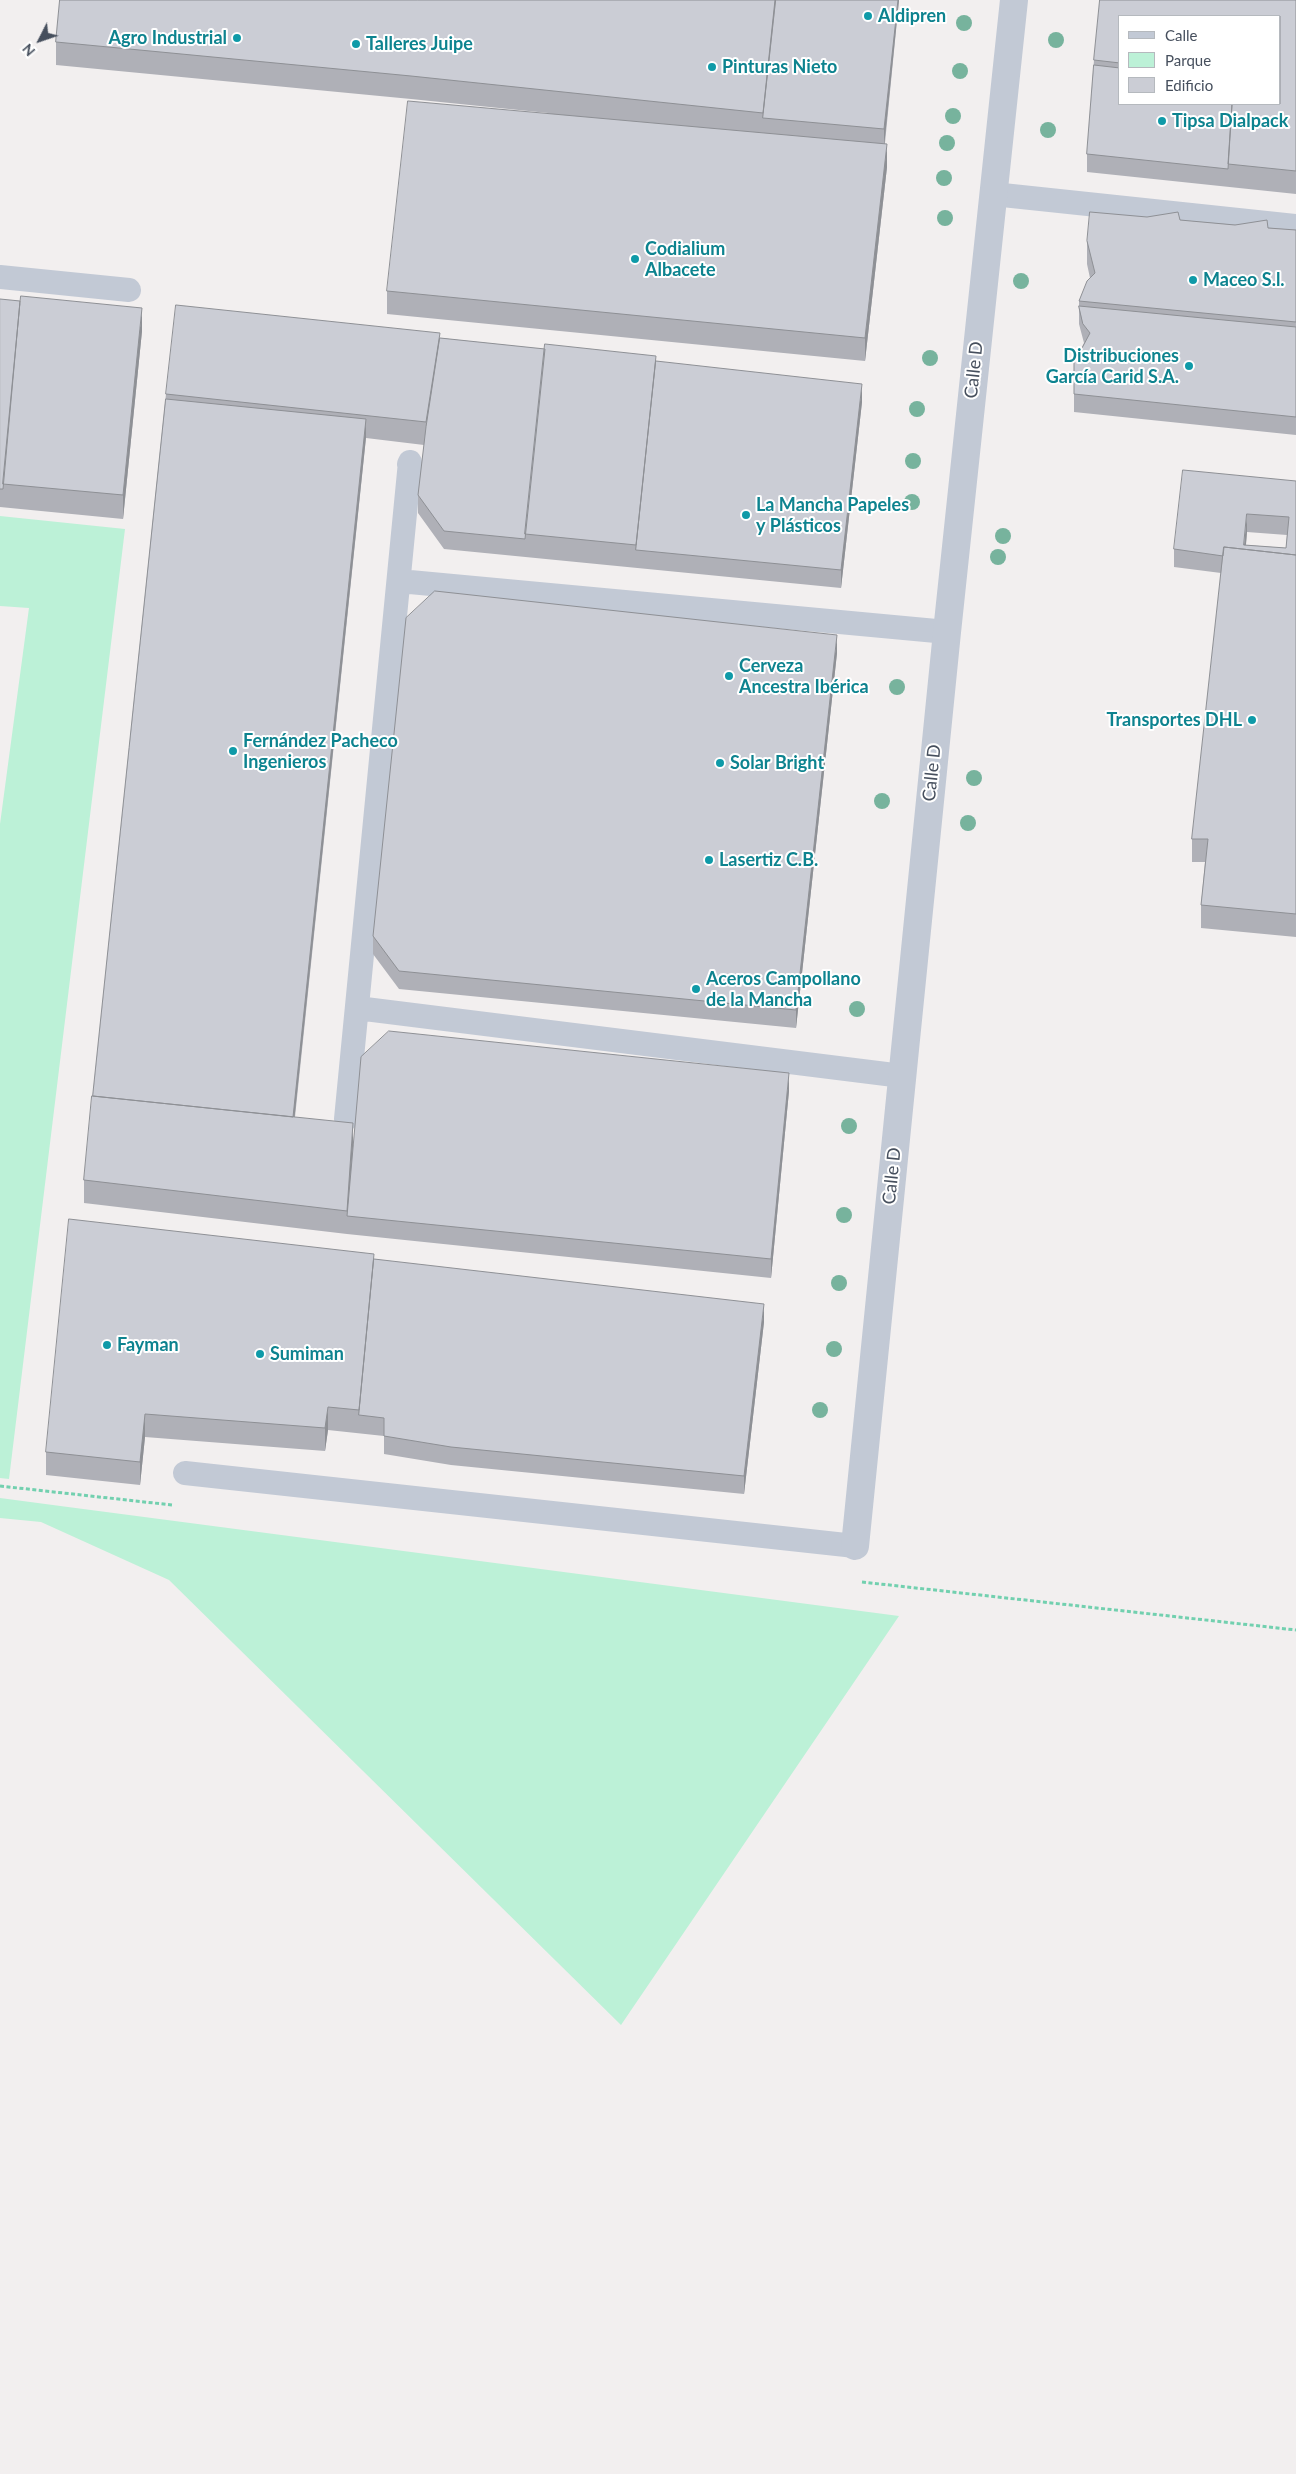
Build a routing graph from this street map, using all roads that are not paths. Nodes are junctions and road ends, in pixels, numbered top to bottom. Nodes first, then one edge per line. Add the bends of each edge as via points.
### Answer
1 (1014, 0) edge
2 (993, 194) junction
3 (1296, 226) edge
4 (0, 277) edge
5 (129, 290) dead end
6 (409, 464) dead end
7 (399, 581) junction
8 (947, 632) junction
9 (357, 1008) junction
10 (902, 1076) junction
11 (346, 1120) edge
12 (185, 1473) dead end
13 (854, 1546) joint

1 - 2 street, Calle D
2 - 3 lane
2 - 8 street, Calle D
4 - 5 lane
6 - 7 lane
7 - 8 lane
7 - 9 lane
8 - 10 street, Calle D
9 - 10 lane
9 - 11 lane
10 - 13 street, Calle D
12 - 13 lane

